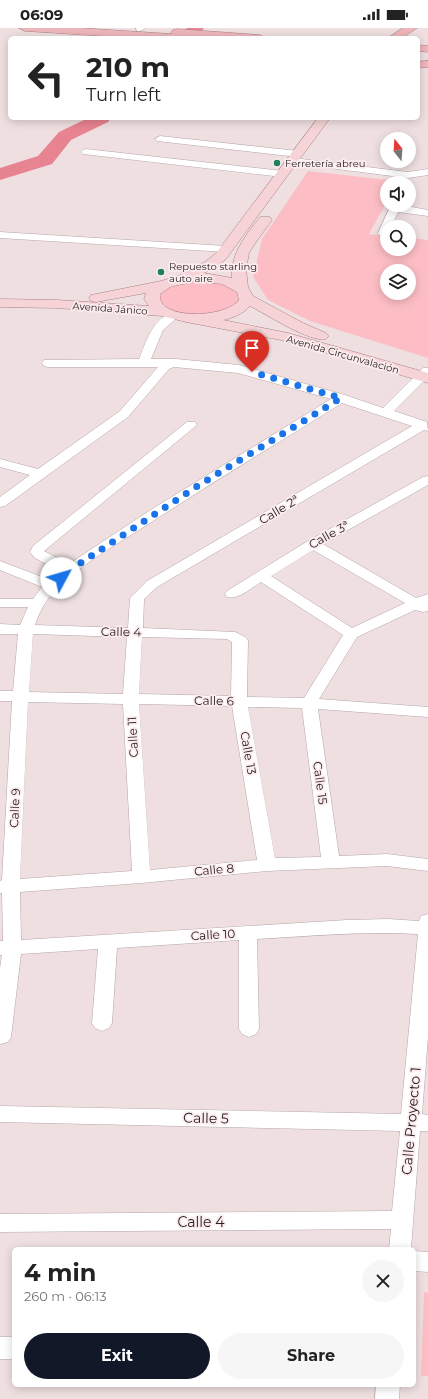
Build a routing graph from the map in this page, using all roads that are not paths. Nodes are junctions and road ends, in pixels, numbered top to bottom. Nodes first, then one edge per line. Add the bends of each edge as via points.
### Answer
1 (25, 28) edge
2 (122, 28) edge
3 (398, 28) edge
4 (411, 28) edge
5 (140, 29) edge
6 (166, 34) junction
7 (179, 36) edge
8 (231, 36) edge
9 (385, 36) edge
10 (397, 36) edge
11 (323, 120) edge
12 (333, 120) edge
13 (160, 139) dead end
14 (290, 143) dead end
15 (86, 152) dead end
16 (300, 156) junction
17 (428, 172) edge
18 (283, 174) junction
19 (392, 176) edge
20 (415, 176) edge
21 (416, 211) edge
22 (428, 213) edge
23 (0, 234) edge
24 (226, 249) junction
25 (183, 278) junction
26 (162, 285) junction
27 (244, 293) junction
28 (0, 304) edge
29 (57, 304) junction
30 (175, 315) junction
31 (48, 363) dead end
32 (143, 364) junction
33 (170, 364) junction
34 (426, 374) edge
35 (341, 398) junction
36 (385, 413) junction
37 (191, 425) dead end
38 (426, 426) edge
39 (0, 463) edge
40 (41, 474) junction
41 (428, 480) edge
42 (0, 503) edge
43 (313, 544) junction
44 (0, 565) edge
45 (70, 570) junction
46 (262, 576) junction
47 (52, 586) junction
48 (232, 594) dead end
49 (137, 598) joint
50 (0, 603) edge
51 (37, 603) junction
52 (424, 604) edge
53 (0, 629) edge
54 (26, 629) junction
55 (134, 632) junction
56 (351, 634) junction
57 (240, 640) joint
58 (0, 696) edge
59 (20, 696) junction
60 (131, 699) junction
61 (239, 702) junction
62 (309, 703) junction
63 (428, 712) edge
64 (331, 862) junction
65 (428, 864) edge
66 (267, 865) junction
67 (141, 877) junction
68 (6, 886) edge
69 (427, 925) edge
70 (248, 933) junction
71 (108, 941) junction
72 (6, 947) edge
73 (425, 986) edge
74 (102, 1023) dead end
75 (249, 1029) dead end
76 (1, 1037) edge
77 (0, 1114) edge
78 (420, 1123) edge
79 (402, 1220) junction
80 (0, 1223) edge
81 (400, 1247) edge
82 (416, 1261) edge
83 (428, 1262) edge
84 (0, 1348) edge
85 (12, 1348) edge
86 (388, 1387) edge
87 (387, 1399) edge

1 - 6 highway
2 - 5 highway
3 - 9 highway
4 - 10 highway
5 - 6 highway
6 - 7 highway
6 - 8 highway
11 - 16 main road
12 - 16 main road
13 - 16 street
14 - 16 street
15 - 18 street
16 - 18 main road
16 - 19 street
16 - 27 main road via 242,256 238,270
17 - 20 street
18 - 24 main road
21 - 22 street
23 - 24 street
24 - 25 main road via 216,261
25 - 26 main road, Avenida Jánico
25 - 27 main road, Avenida Circunvalación via 209,278 232,283
26 - 29 main road, Avenida Jánico via 118,295
26 - 30 main road via 152,296 153,301 156,307
27 - 30 main road via 245,303 227,314 211,318
27 - 34 main road, Avenida Circunvalación via 298,326
28 - 29 main road, Avenida Jánico
29 - 30 main road, Avenida Jánico
30 - 32 street via 166,319 157,329
30 - 34 main road, Avenida Circunvalación via 283,336
31 - 32 street
32 - 33 street
33 - 35 street via 239,369
33 - 40 street via 165,366 124,414
34 - 36 street
35 - 36 street
35 - 45 street, Calle 9 via 196,487
36 - 38 street
37 - 45 street via 38,549 40,555
38 - 49 street, Calle 2ª via 152,584
39 - 40 street
40 - 42 street
41 - 43 street, Calle 3ª
43 - 46 street, Calle 3ª
43 - 52 street
44 - 47 street
45 - 47 street, Calle 9
46 - 48 street, Calle 3ª
46 - 56 street
47 - 51 street, Calle 9
49 - 55 street, Calle 11
50 - 51 street
51 - 54 street, Calle 9
52 - 56 street
53 - 54 street, Calle 4
54 - 55 street, Calle 4
54 - 59 street, Calle 9
55 - 57 street, Calle 4 via 230,635
55 - 60 street, Calle 11
56 - 62 street
57 - 61 street, Calle 13
58 - 59 street, Calle 6
59 - 60 street, Calle 6
59 - 68 street, Calle 9
60 - 61 street, Calle 6
60 - 67 street, Calle 11
61 - 62 street, Calle 6
61 - 66 street, Calle 13
62 - 63 street, Calle 6
62 - 64 street, Calle 15
64 - 65 street, Calle 8 via 386,860
64 - 66 street, Calle 8
66 - 67 street, Calle 8
67 - 68 street, Calle 8
68 - 72 street, Calle 9
69 - 70 street, Calle 10
69 - 73 street, Calle Proyecto 1
70 - 71 street, Calle 10
70 - 75 street
71 - 72 street, Calle 10
71 - 74 street
72 - 76 street, Calle 9
73 - 78 street, Calle Proyecto 1
77 - 78 street, Calle 5
78 - 79 street, Calle Proyecto 1
79 - 80 street, Calle 4
79 - 81 street, Calle Proyecto 1
82 - 83 street
84 - 85 street
86 - 87 street

